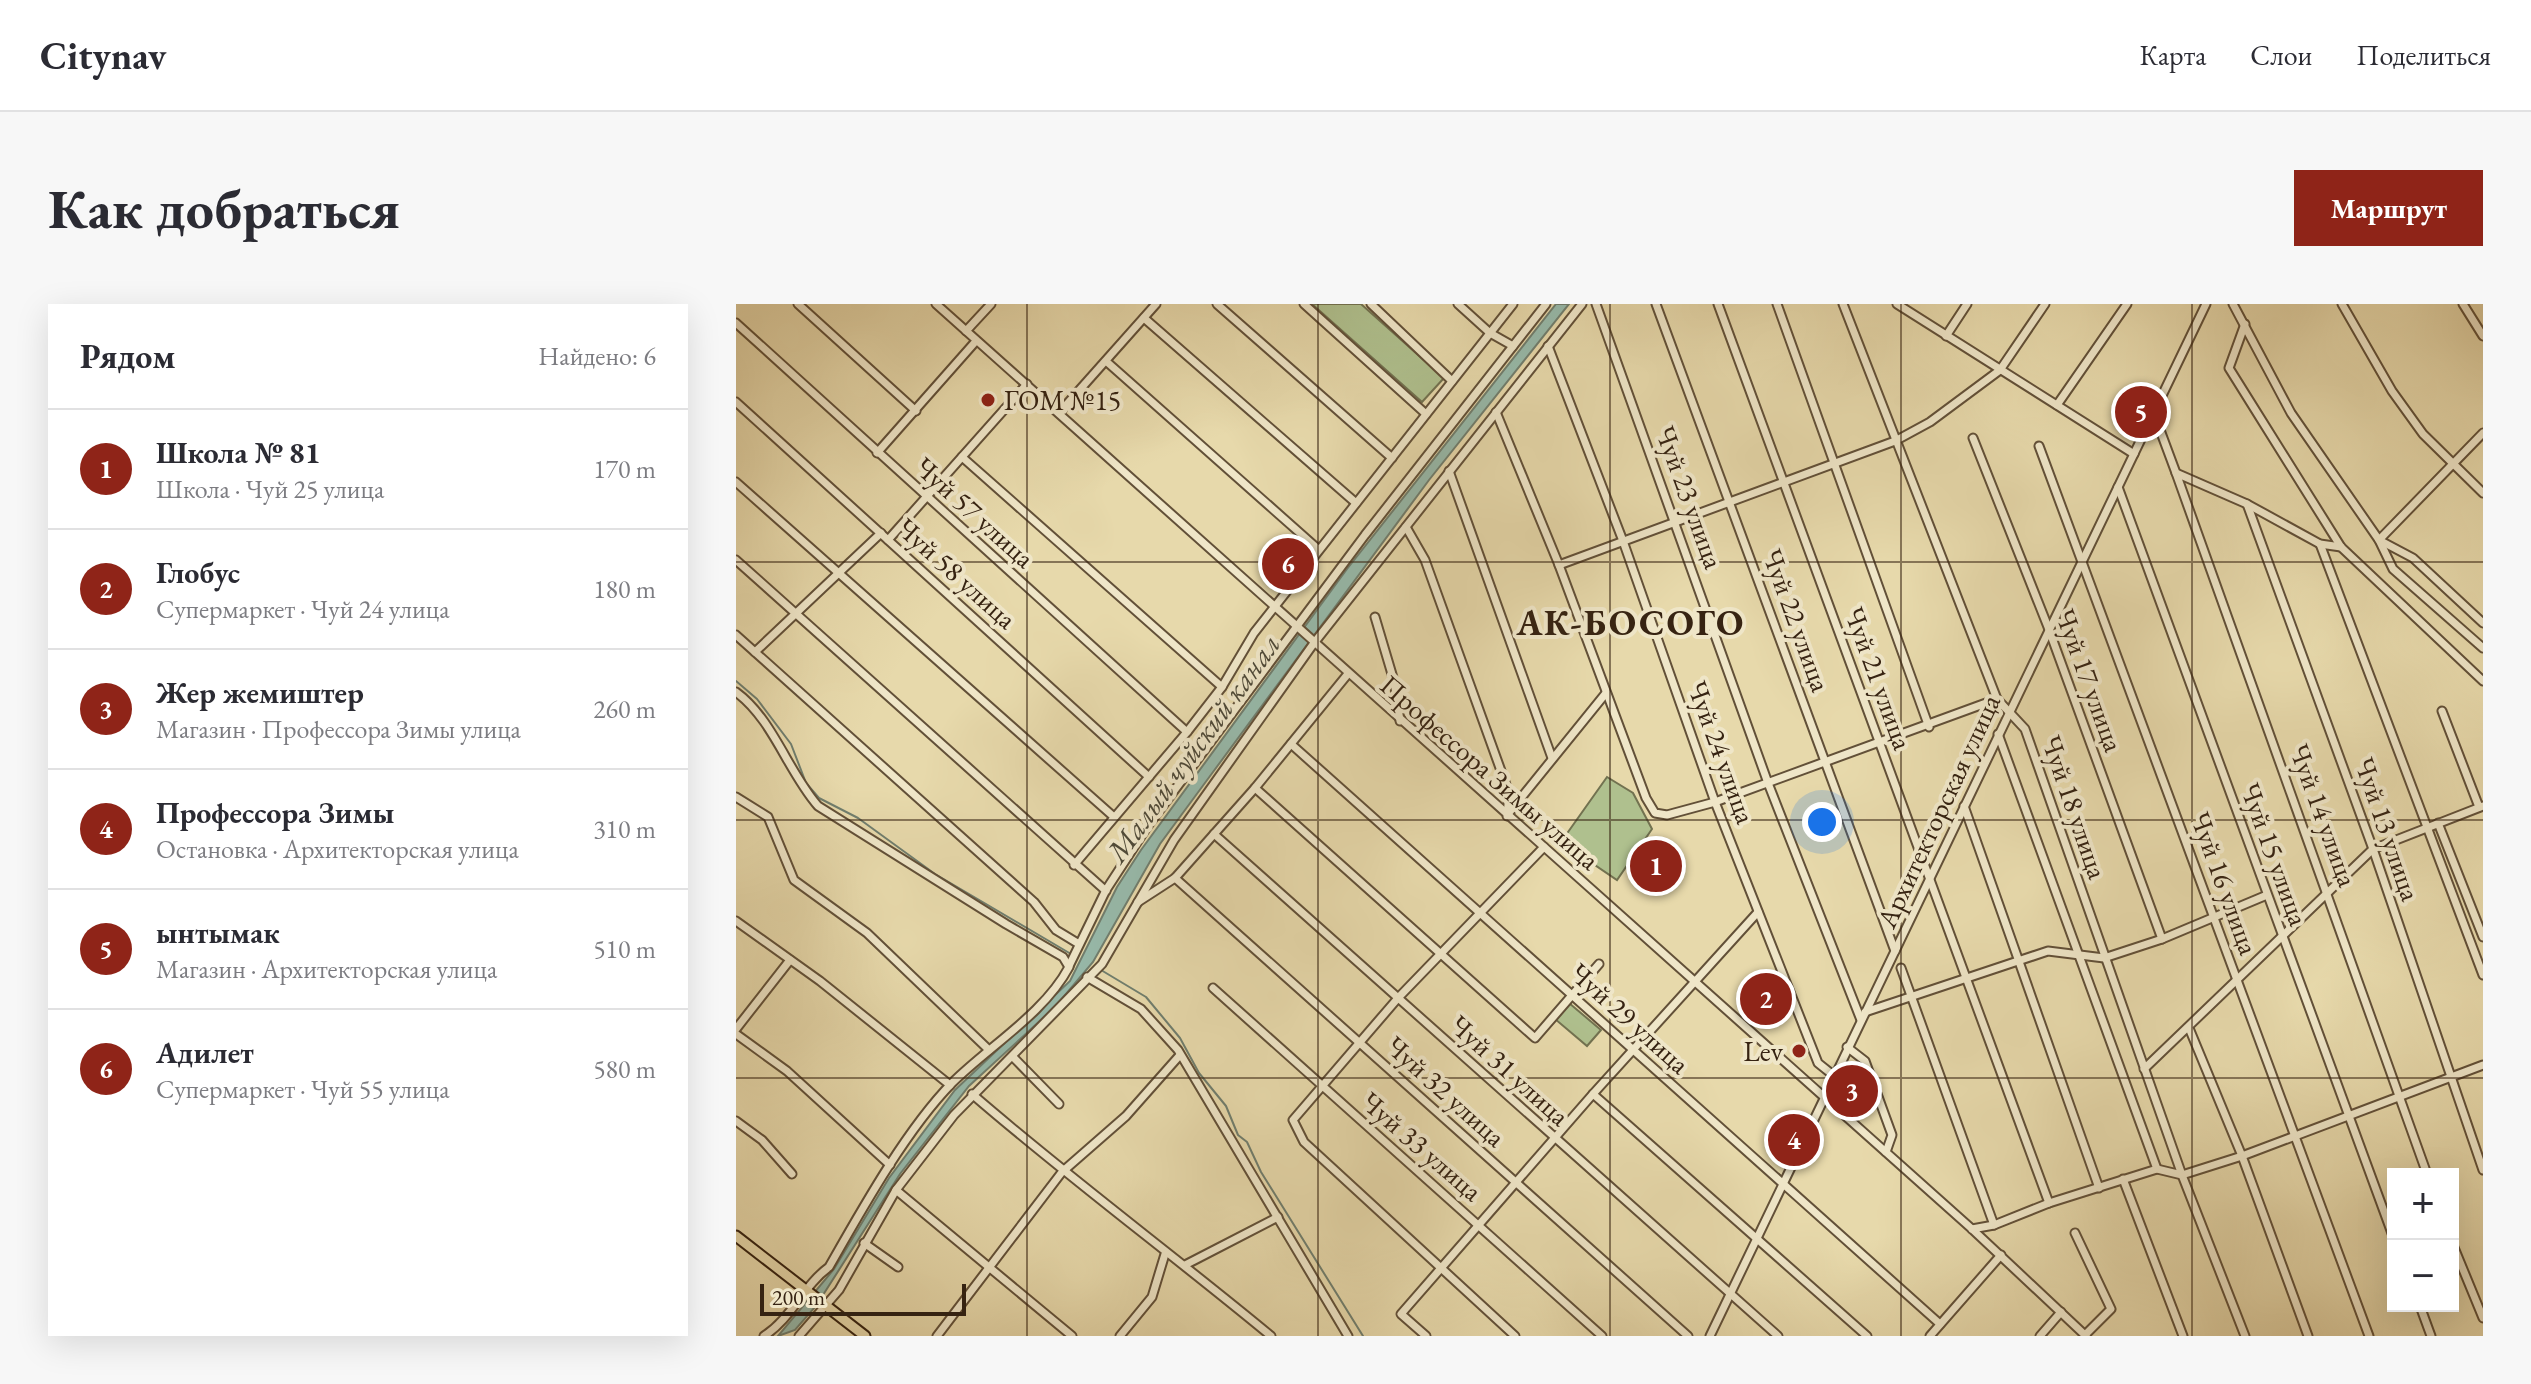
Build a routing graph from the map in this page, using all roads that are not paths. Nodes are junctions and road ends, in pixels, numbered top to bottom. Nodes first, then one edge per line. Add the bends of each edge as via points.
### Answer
1 (798, 304) edge
2 (936, 304) edge
3 (991, 304) edge
4 (1156, 304) edge
5 (1217, 304) edge
6 (1304, 304) edge
7 (1371, 304) edge
8 (1458, 304) edge
9 (1513, 304) edge
10 (1546, 304) edge
11 (1582, 304) edge
12 (1596, 304) edge
13 (1656, 304) edge
14 (1718, 304) edge
15 (1777, 304) edge
16 (1843, 304) edge
17 (1897, 304) edge
18 (1967, 304) edge
19 (2045, 304) edge
20 (2127, 304) edge
21 (2206, 304) edge
22 (2233, 304) edge
23 (2342, 304) edge
24 (2463, 304) edge
25 (1144, 318) junction
26 (736, 323) edge
27 (2245, 324) junction
28 (966, 331) junction
29 (1490, 333) junction
30 (1946, 336) junction
31 (2483, 336) edge
32 (976, 341) junction
33 (1513, 346) junction
34 (1548, 346) junction
35 (1107, 362) junction
36 (2000, 370) junction
37 (1452, 381) junction
38 (1027, 384) junction
39 (736, 402) edge
40 (2057, 405) junction
41 (916, 411) junction
42 (1496, 412) junction
43 (1059, 413) junction
44 (1426, 414) junction
45 (2150, 422) junction
46 (2483, 433) edge
47 (1973, 438) dead end
48 (1895, 441) junction
49 (2039, 446) dead end
50 (877, 453) junction
51 (2134, 454) junction
52 (962, 457) junction
53 (1392, 458) junction
54 (1837, 463) junction
55 (2452, 463) junction
56 (1449, 471) junction
57 (2176, 473) junction
58 (736, 482) edge
59 (1784, 482) junction
60 (2118, 487) junction
61 (2483, 493) edge
62 (927, 499) junction
63 (1730, 502) junction
64 (1356, 503) junction
65 (2247, 504) junction
66 (1676, 522) junction
67 (1406, 527) junction
68 (881, 533) junction
69 (888, 540) junction
70 (2379, 540) junction
71 (1623, 541) junction
72 (2320, 544) junction
73 (2341, 547) junction
74 (1318, 549) junction
75 (2082, 558) junction
76 (736, 560) edge
77 (1559, 565) junction
78 (837, 573) junction
79 (1276, 606) junction
80 (794, 612) junction
81 (1375, 617) dead end
82 (2483, 623) edge
83 (1297, 626) junction
84 (2048, 627) junction
85 (736, 635) edge
86 (1314, 643) junction
87 (2483, 648) edge
88 (755, 652) junction
89 (1347, 675) junction
90 (2483, 681) edge
91 (1222, 687) junction
92 (736, 692) edge
93 (1606, 693) junction
94 (1997, 699) junction
95 (2442, 711) dead end
96 (2009, 712) junction
97 (1400, 721) junction
98 (1929, 727) junction
99 (1187, 732) junction
100 (1998, 734) junction
101 (1291, 744) junction
102 (1880, 744) junction
103 (1552, 758) junction
104 (1825, 763) junction
105 (1149, 777) junction
106 (1768, 783) junction
107 (1255, 788) junction
108 (736, 797) edge
109 (1715, 802) junction
110 (1964, 806) junction
111 (2481, 807) edge
112 (1507, 816) junction
113 (1114, 817) junction
114 (2438, 823) junction
115 (2425, 828) junction
116 (1214, 834) junction
117 (1544, 847) junction
118 (2373, 849) junction
119 (1074, 865) junction
120 (1175, 878) junction
121 (1931, 880) junction
122 (1106, 891) junction
123 (2328, 891) junction
124 (2267, 895) junction
125 (1136, 903) junction
126 (1758, 912) junction
127 (1481, 913) junction
128 (2214, 916) junction
129 (736, 921) edge
130 (2483, 937) edge
131 (2162, 939) junction
132 (2282, 939) junction
133 (1079, 944) junction
134 (1895, 951) junction
135 (1441, 954) junction
136 (2081, 957) junction
137 (2104, 958) junction
138 (790, 960) junction
139 (2017, 962) junction
140 (1069, 964) junction
141 (1599, 964) dead end
142 (1901, 968) dead end
143 (2483, 975) edge
144 (1087, 977) junction
145 (2236, 979) junction
146 (1967, 980) junction
147 (1693, 983) junction
148 (1213, 988) dead end
149 (1572, 995) junction
150 (1398, 998) junction
151 (1911, 999) junction
152 (1863, 1016) junction
153 (2189, 1028) junction
154 (736, 1032) edge
155 (1361, 1044) junction
156 (1847, 1047) junction
157 (989, 1050) junction
158 (1632, 1050) junction
159 (1180, 1055) junction
160 (1013, 1057) junction
161 (2483, 1065) edge
162 (2144, 1069) junction
163 (1833, 1075) junction
164 (2449, 1076) junction
165 (950, 1085) junction
166 (1323, 1088) junction
167 (972, 1094) junction
168 (1593, 1094) junction
169 (1822, 1097) junction
170 (2399, 1098) junction
171 (1059, 1104) dead end
172 (2347, 1115) junction
173 (736, 1121) edge
174 (2297, 1134) junction
175 (1554, 1139) junction
176 (1886, 1152) junction
177 (2242, 1156) junction
178 (890, 1165) junction
179 (2425, 1168) edge
180 (2157, 1169) junction
181 (2483, 1170) edge
182 (1062, 1172) junction
183 (792, 1174) dead end
184 (2182, 1175) junction
185 (2123, 1179) junction
186 (1517, 1183) junction
187 (1781, 1183) junction
188 (2099, 1188) junction
189 (896, 1190) junction
190 (2049, 1203) junction
191 (1278, 1217) junction
192 (2387, 1220) edge
193 (1994, 1225) junction
194 (1479, 1226) junction
195 (1972, 1229) junction
196 (2075, 1233) dead end
197 (736, 1236) edge
198 (1755, 1239) junction
199 (864, 1243) junction
200 (1165, 1254) junction
201 (2001, 1255) junction
202 (2459, 1260) edge
203 (1185, 1265) junction
204 (898, 1267) dead end
205 (988, 1267) junction
206 (1440, 1269) junction
207 (808, 1292) junction
208 (1730, 1293) junction
209 (825, 1305) junction
210 (2061, 1312) junction
211 (2422, 1312) edge
212 (2483, 1318) edge
213 (1940, 1324) junction
214 (2086, 1335) edge
215 (764, 1336) edge
216 (799, 1336) edge
217 (865, 1336) edge
218 (937, 1336) edge
219 (1072, 1336) edge
220 (1120, 1336) edge
221 (1271, 1336) edge
222 (1348, 1336) edge
223 (1426, 1336) edge
224 (1515, 1336) edge
225 (1602, 1336) edge
226 (1688, 1336) edge
227 (1710, 1336) edge
228 (1778, 1336) edge
229 (1867, 1336) edge
230 (1930, 1336) edge
231 (2040, 1336) edge
232 (2183, 1336) edge
233 (2245, 1336) edge
234 (2308, 1336) edge
235 (2369, 1336) edge
236 (2431, 1336) edge

1 - 41 street
2 - 28 street, Профессора Зимы улица
3 - 28 street
4 - 25 street
5 - 53 street
6 - 44 street
7 - 37 street
8 - 29 street
9 - 29 street
10 - 33 street
11 - 34 street
12 - 66 street, Чуй 23 улица
13 - 63 street, Чуй 22 улица
14 - 59 street, Чуй 21 улица
15 - 54 street
16 - 48 street, Чуй 18 улица
17 - 30 street
18 - 30 street
19 - 36 street
20 - 40 street
21 - 45 street, Архитекторская улица
22 - 27 street
23 - 55 street via 2392,391
24 - 31 street
25 - 35 street
25 - 64 street
26 - 50 street, Чуй 57 улица
27 - 70 street via 2291,413
27 - 73 street via 2229,368
28 - 32 street, Профессора Зимы улица
29 - 33 street
29 - 37 street
30 - 36 street
32 - 38 street, Профессора Зимы улица
32 - 41 street
33 - 83 street
34 - 42 street
34 - 71 street, Чуй 24 улица
35 - 43 street
35 - 74 street
36 - 40 street
36 - 48 street
37 - 44 street
38 - 43 street, Профессора Зимы улица
38 - 52 street
39 - 68 street, Чуй 58 улица
40 - 51 street
41 - 50 street
42 - 56 street
42 - 77 street
43 - 79 street, Профессора Зимы улица
44 - 53 street
45 - 51 street, Архитекторская улица
45 - 57 street, Чуй 14 улица via 2160,430
46 - 55 street
47 - 84 street, Чуй 17 улица
48 - 54 street
48 - 94 street, Чуй 18 улица
49 - 75 street, Чуй 16 улица
50 - 62 street, Чуй 57 улица
51 - 60 street, Архитекторская улица
52 - 62 street
52 - 91 street
53 - 64 street
54 - 59 street
54 - 98 street
55 - 61 street
55 - 70 street
56 - 67 street
56 - 103 street
57 - 65 street
57 - 123 street, Чуй 14 улица
58 - 78 street
59 - 63 street
59 - 102 street, Чуй 21 улица
60 - 75 street, Архитекторская улица
60 - 124 street, Чуй 15 улица
62 - 69 street
62 - 99 street, Чуй 57 улица
63 - 66 street
63 - 104 street, Чуй 22 улица
64 - 74 street
65 - 72 street
65 - 118 street, Чуй 13 улица
66 - 71 street
66 - 106 street, Чуй 23 улица
67 - 86 street
67 - 112 street via 1425,560 1509,793
68 - 69 street, Чуй 58 улица
68 - 78 street
69 - 105 street, Чуй 58 улица
70 - 82 street via 2413,558
70 - 87 street via 2393,569
71 - 77 street
71 - 109 street, Чуй 24 улица
72 - 73 street
72 - 115 street
73 - 90 street
74 - 79 street
75 - 84 street, Архитекторская улица
75 - 128 street, Чуй 16 улица
76 - 80 street
77 - 93 street
78 - 80 street
78 - 113 street
79 - 83 street, Профессора Зимы улица
79 - 91 street
80 - 88 street
80 - 119 street
81 - 97 street
83 - 86 street, Профессора Зимы улица
83 - 122 street via 1147,827
84 - 96 street, Архитекторская улица
84 - 131 street, Чуй 17 улица
85 - 88 street
86 - 89 street, Профессора Зимы улица
86 - 125 street via 1174,840
88 - 133 street via 1034,902 1056,930
89 - 97 street, Профессора Зимы улица
89 - 101 street
91 - 99 street
92 - 140 street via 818,806
93 - 103 street
93 - 109 street via 1655,813 1667,815
94 - 96 street, Чуй 18 улица
94 - 98 street
95 - 111 street
96 - 100 street, Архитекторская улица
96 - 137 street, Чуй 18 улица via 2025,729
97 - 112 street, Профессора Зимы улица
98 - 102 street
99 - 105 street
100 - 110 street, Архитекторская улица
100 - 136 street
101 - 107 street
101 - 127 street, Чуй 29 улица
102 - 104 street
102 - 121 street, Чуй 21 улица
103 - 112 street
104 - 106 street
104 - 134 street, Чуй 22 улица
105 - 113 street
106 - 109 street
106 - 152 street, Чуй 23 улица
107 - 116 street
107 - 135 street
108 - 157 street via 768,817 794,880 867,933
109 - 126 street, Чуй 24 улица
110 - 121 street, Архитекторская улица
110 - 139 street
111 - 114 street
112 - 117 street, Профессора Зимы улица
113 - 119 street
114 - 115 street
114 - 130 street
115 - 118 street
115 - 143 street
116 - 120 street
116 - 150 street, Чуй 31 улица
117 - 127 street
117 - 147 street, Профессора Зимы улица
118 - 123 street
118 - 164 street, Чуй 13 улица
119 - 122 street
120 - 125 street
120 - 155 street, Чуй 32 улица
121 - 134 street, Архитекторская улица
121 - 146 street, Чуй 21 улица
122 - 133 street
123 - 132 street
123 - 170 street, Чуй 14 улица
124 - 128 street
124 - 132 street, Чуй 15 улица
125 - 144 street via 1102,964
126 - 147 street
126 - 163 street, Чуй 24 улица via 1818,1063
127 - 135 street
127 - 149 street, Чуй 29 улица
128 - 131 street
128 - 145 street, Чуй 16 улица
129 - 138 street
131 - 137 street
132 - 145 street
132 - 172 street, Чуй 15 улица
133 - 140 street
134 - 152 street, Архитекторская улица
135 - 149 street via 1535,1038
135 - 150 street
136 - 137 street
136 - 139 street via 2048,951
136 - 180 street
137 - 162 street, Чуй 18 улица
138 - 154 street
138 - 165 street
139 - 146 street
139 - 188 street
140 - 157 street via 1045,998
141 - 149 street
142 - 151 street
144 - 159 street via 1141,1009
144 - 160 street
145 - 153 street
145 - 174 street, Чуй 16 улица
146 - 151 street
146 - 190 street, Чуй 21 улица
147 - 158 street
147 - 169 street, Профессора Зимы улица
148 - 166 street, Чуй 33 улица
149 - 158 street, Чуй 29 улица
150 - 155 street
150 - 175 street, Чуй 31 улица
151 - 152 street
151 - 193 street
152 - 156 street, Архитекторская улица
153 - 162 street
153 - 177 street
154 - 178 street
155 - 166 street
155 - 186 street, Чуй 32 улица
156 - 163 street, Архитекторская улица
156 - 176 street via 1865,1061 1871,1076 1892,1135
157 - 165 street
158 - 168 street
158 - 187 street, Чуй 29 улица
159 - 182 street via 1126,1116
159 - 191 street
160 - 167 street
160 - 171 street
161 - 164 street
162 - 184 street, Чуй 18 улица
163 - 169 street, Архитекторская улица
164 - 170 street
164 - 181 street, Чуй 13 улица
165 - 178 street
166 - 194 street, Чуй 33 улица
166 - 206 street via 1293,1120 1304,1142
167 - 182 street
167 - 189 street
168 - 175 street
168 - 198 street
169 - 176 street, Профессора Зимы улица
169 - 187 street, Архитекторская улица
170 - 172 street
170 - 179 street, Чуй 14 улица
172 - 174 street
172 - 192 street, Чуй 15 улица
173 - 183 street via 762,1140
174 - 177 street
174 - 235 street, Чуй 16 улица
175 - 186 street
175 - 208 street, Чуй 31 улица
176 - 195 street, Профессора Зимы улица
177 - 184 street
177 - 234 street
178 - 207 street via 829,1267
180 - 184 street
180 - 185 street
182 - 200 street
182 - 205 street
184 - 233 street, Чуй 18 улица
185 - 188 street
185 - 232 street
186 - 194 street
186 - 226 street, Чуй 32 улица
187 - 198 street, Архитекторская улица
187 - 213 street, Чуй 29 улица
188 - 190 street
189 - 199 street
189 - 205 street
190 - 193 street
191 - 203 street
191 - 222 street
193 - 195 street
194 - 206 street
194 - 225 street, Чуй 33 улица
195 - 201 street, Профессора Зимы улица
196 - 214 street via 2111,1309
197 - 207 main road
198 - 208 street, Архитекторская улица
198 - 229 street
199 - 204 street
199 - 209 street
200 - 203 street
200 - 220 street via 1152,1297
201 - 210 street, Профессора Зимы улица
201 - 213 street
202 - 212 street
203 - 221 street
205 - 218 street
205 - 219 street
206 - 223 street via 1401,1314
206 - 224 street
207 - 209 main road
207 - 215 street
208 - 227 street, Архитекторская улица
208 - 228 street, Чуй 31 улица
209 - 216 street
209 - 217 main road
210 - 214 street, Профессора Зимы улица
210 - 231 street
211 - 236 street
213 - 230 street

